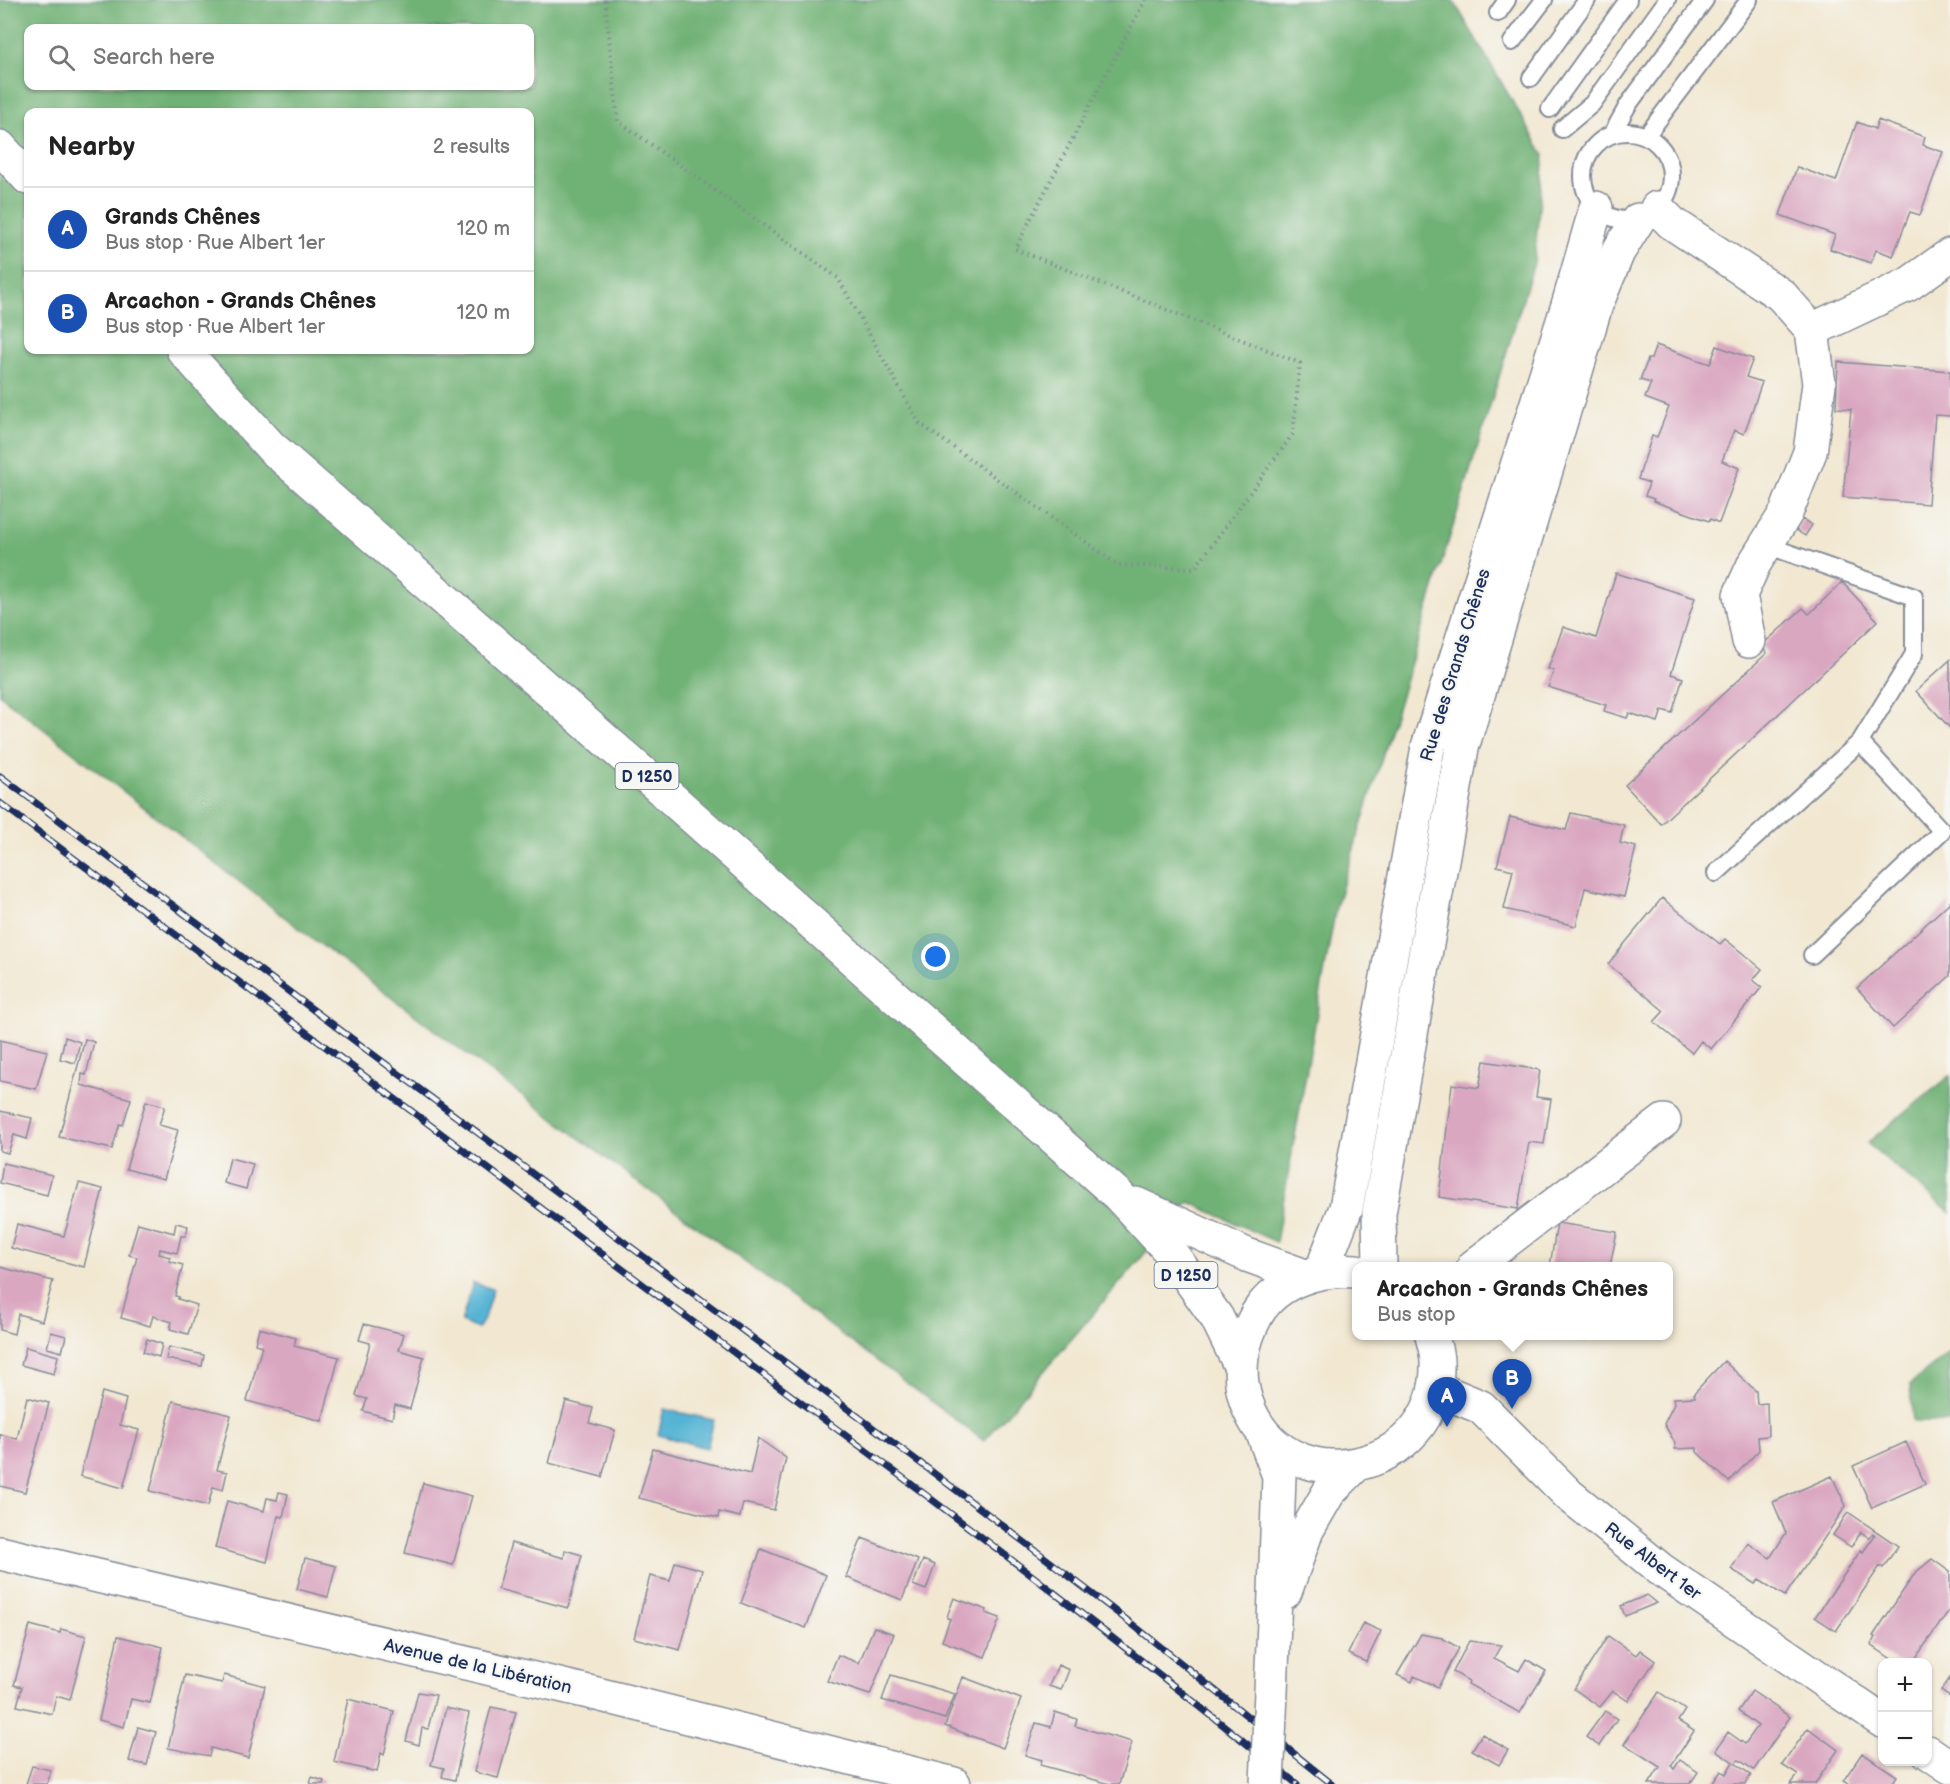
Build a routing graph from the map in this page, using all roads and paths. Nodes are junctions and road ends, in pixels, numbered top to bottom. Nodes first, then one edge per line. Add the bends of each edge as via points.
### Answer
1 (605, 0) edge
2 (1145, 0) edge
3 (1544, 0) edge
4 (1587, 0) edge
5 (1628, 0) edge
6 (1667, 0) edge
7 (1705, 0) edge
8 (1749, 0) edge
9 (1512, 42) dead end
10 (1531, 78) dead end
11 (1550, 109) dead end
12 (1562, 129) dead end
13 (1612, 134) junction
14 (1646, 136) junction
15 (0, 147) edge
16 (24, 174) edge
17 (1596, 208) junction
18 (1648, 214) junction
19 (1950, 255) edge
20 (1812, 330) junction
21 (187, 354) edge
22 (1766, 545) junction
23 (1749, 642) dead end
24 (1860, 742) junction
25 (1716, 873) dead end
26 (1812, 954) dead end
27 (1664, 1121) dead end
28 (1118, 1195) junction
29 (1380, 1262) edge
30 (1479, 1262) edge
31 (1352, 1271) edge
32 (1313, 1274) junction
33 (1433, 1340) edge
34 (1240, 1365) junction
35 (1436, 1388) junction
36 (1262, 1431) junction
37 (1356, 1465) junction
38 (0, 1553) edge
39 (1274, 1622) junction
40 (1878, 1718) edge
41 (1932, 1755) edge
42 (1950, 1767) edge
43 (954, 1784) edge
44 (1267, 1784) edge

1 - 2 path via 618,121 838,278 919,423 1118,565 1195,568 1293,434 1300,363 1015,249
3 - 9 lane
4 - 10 lane
5 - 11 lane
6 - 12 lane via 1592,104
7 - 13 lane via 1628,105
8 - 14 lane
13 - 14 lane via 1626,131
13 - 17 lane via 1590,152 1584,166 1583,182
14 - 18 lane via 1664,150 1672,177 1662,204
15 - 16 street
17 - 18 lane via 1623,220
17 - 32 street, Rue des Grands Chênes via 1428,747 1346,1208
18 - 20 street via 1672,223 1781,295
18 - 29 street, Rue des Grands Chênes via 1618,252 1596,305 1462,748 1379,1213
19 - 20 street via 1909,284
20 - 22 street via 1819,384 1810,452 1786,513
21 - 28 street, D 1250 via 271,447
22 - 23 street via 1740,596
22 - 24 lane via 1914,597 1914,654
24 - 25 lane
24 - 26 lane via 1941,831
27 - 30 street
28 - 32 street, D 1250 via 1247,1255
28 - 34 street, D 1250 via 1169,1250 1217,1318
31 - 32 street
32 - 34 street via 1280,1289 1259,1311 1245,1336
33 - 35 street
34 - 36 street via 1242,1389
35 - 37 street via 1425,1416 1408,1439 1384,1456
35 - 40 street, Rue Albert 1er via 1481,1407 1569,1495 1660,1569
36 - 37 street via 1281,1449 1305,1461 1330,1466
36 - 39 street via 1279,1476
37 - 39 street via 1329,1492 1307,1530
38 - 43 street, Avenue de la Libération via 586,1691
39 - 44 street, bridge
41 - 42 street

